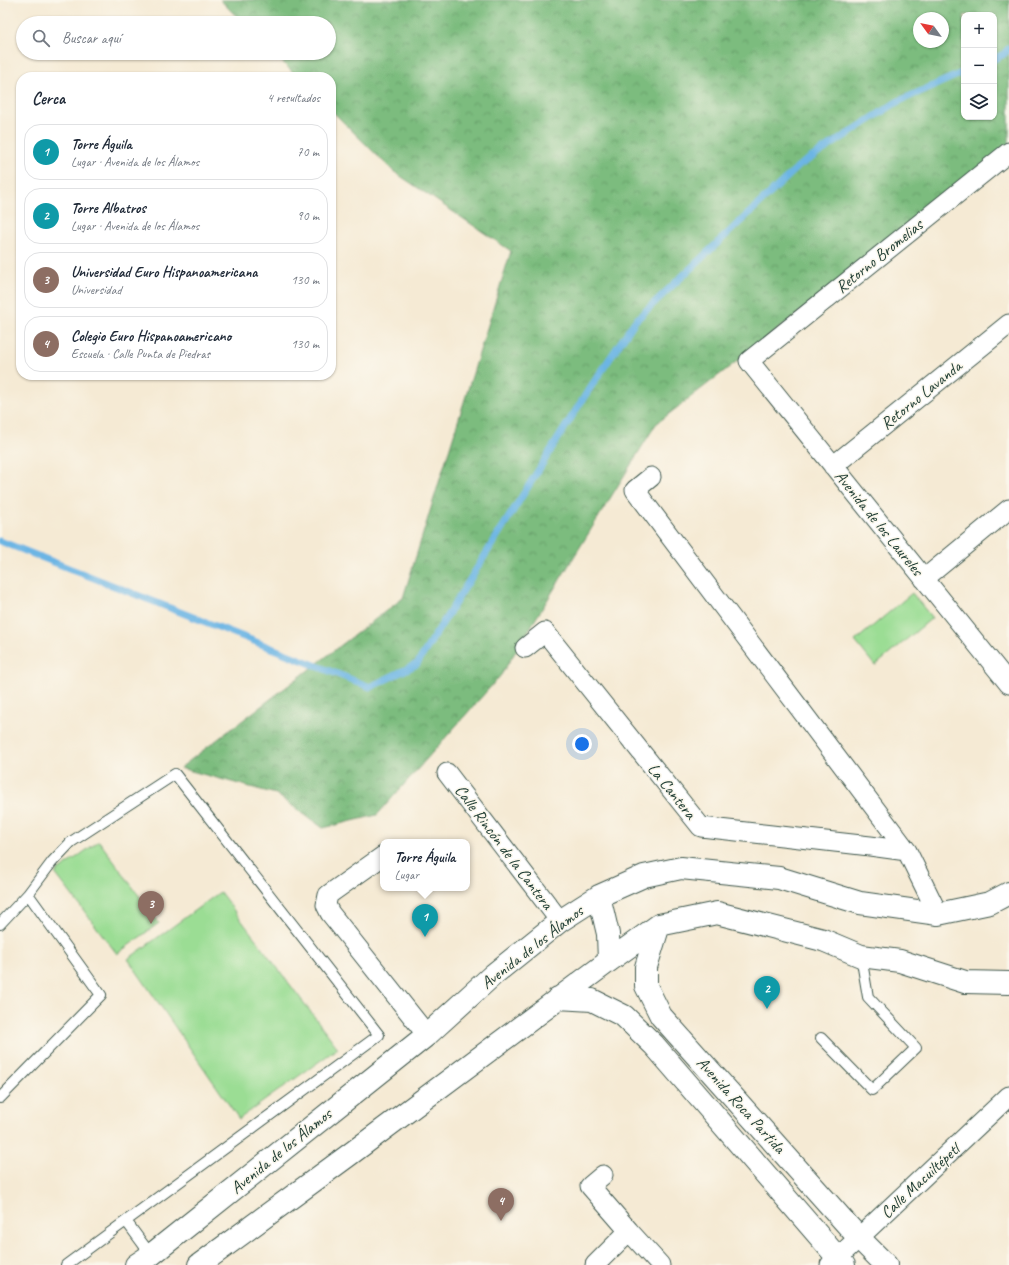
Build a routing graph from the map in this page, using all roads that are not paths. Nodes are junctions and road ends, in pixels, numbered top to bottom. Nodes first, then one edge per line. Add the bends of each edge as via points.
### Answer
1 (1009, 152) edge
2 (1009, 324) edge
3 (749, 361) joint
4 (833, 466) junction
5 (651, 477) dead end
6 (1009, 509) edge
7 (924, 578) junction
8 (525, 648) dead end
9 (1009, 684) edge
10 (448, 773) dead end
11 (907, 851) junction
12 (380, 858) edge
13 (1009, 893) edge
14 (28, 894) junction
15 (599, 896) junction
16 (938, 914) junction
17 (560, 921) junction
18 (0, 924) edge
19 (659, 925) junction
20 (861, 956) junction
21 (609, 961) junction
22 (1009, 983) edge
23 (558, 998) junction
24 (427, 1035) junction
25 (821, 1038) dead end
26 (1009, 1096) edge
27 (0, 1098) edge
28 (603, 1175) dead end
29 (126, 1221) junction
30 (629, 1231) junction
31 (859, 1238) junction
32 (149, 1262) edge
33 (837, 1263) edge
34 (66, 1265) edge
35 (199, 1265) edge
36 (594, 1265) edge
37 (660, 1265) edge
38 (886, 1265) edge

1 - 3 street, Retorno Bromelias
2 - 4 street, Retorno Lavanda
3 - 4 street, Avenida de los Laureles
4 - 7 street, Avenida de los Laureles
5 - 11 street via 635,490
6 - 7 street
7 - 9 street, Avenida de los Laureles
8 - 11 street, La Cantera via 545,632 701,827
10 - 17 street, Calle Rincón de la Cantera
11 - 16 street
12 - 24 street via 328,895 326,905
13 - 16 street, Avenida de los Álamos via 990,903
14 - 18 lane
14 - 27 lane via 101,995
14 - 29 lane via 71,842 175,774 379,1035
15 - 16 street, Avenida de los Álamos via 644,876 681,868 779,878 860,903
15 - 17 street, Avenida de los Álamos
15 - 21 street via 608,934
17 - 24 street, Avenida de los Álamos via 494,974
19 - 20 street via 717,913 823,940
19 - 21 street
19 - 31 street, Avenida Roca Partida via 646,967 646,986 661,1016
20 - 22 street via 900,961 965,982
20 - 25 lane via 868,997 916,1048 872,1090
21 - 23 street
23 - 33 street, Avenida Roca Partida via 592,1000 624,1016 654,1045
23 - 35 street
24 - 32 street, Avenida de los Álamos
26 - 31 street, Calle Macuiltépetl
28 - 30 street via 590,1186
29 - 32 lane
29 - 34 lane
30 - 36 street
30 - 37 street
31 - 33 street, Calle Macuiltépetl
31 - 38 street, Avenida Roca Partida

